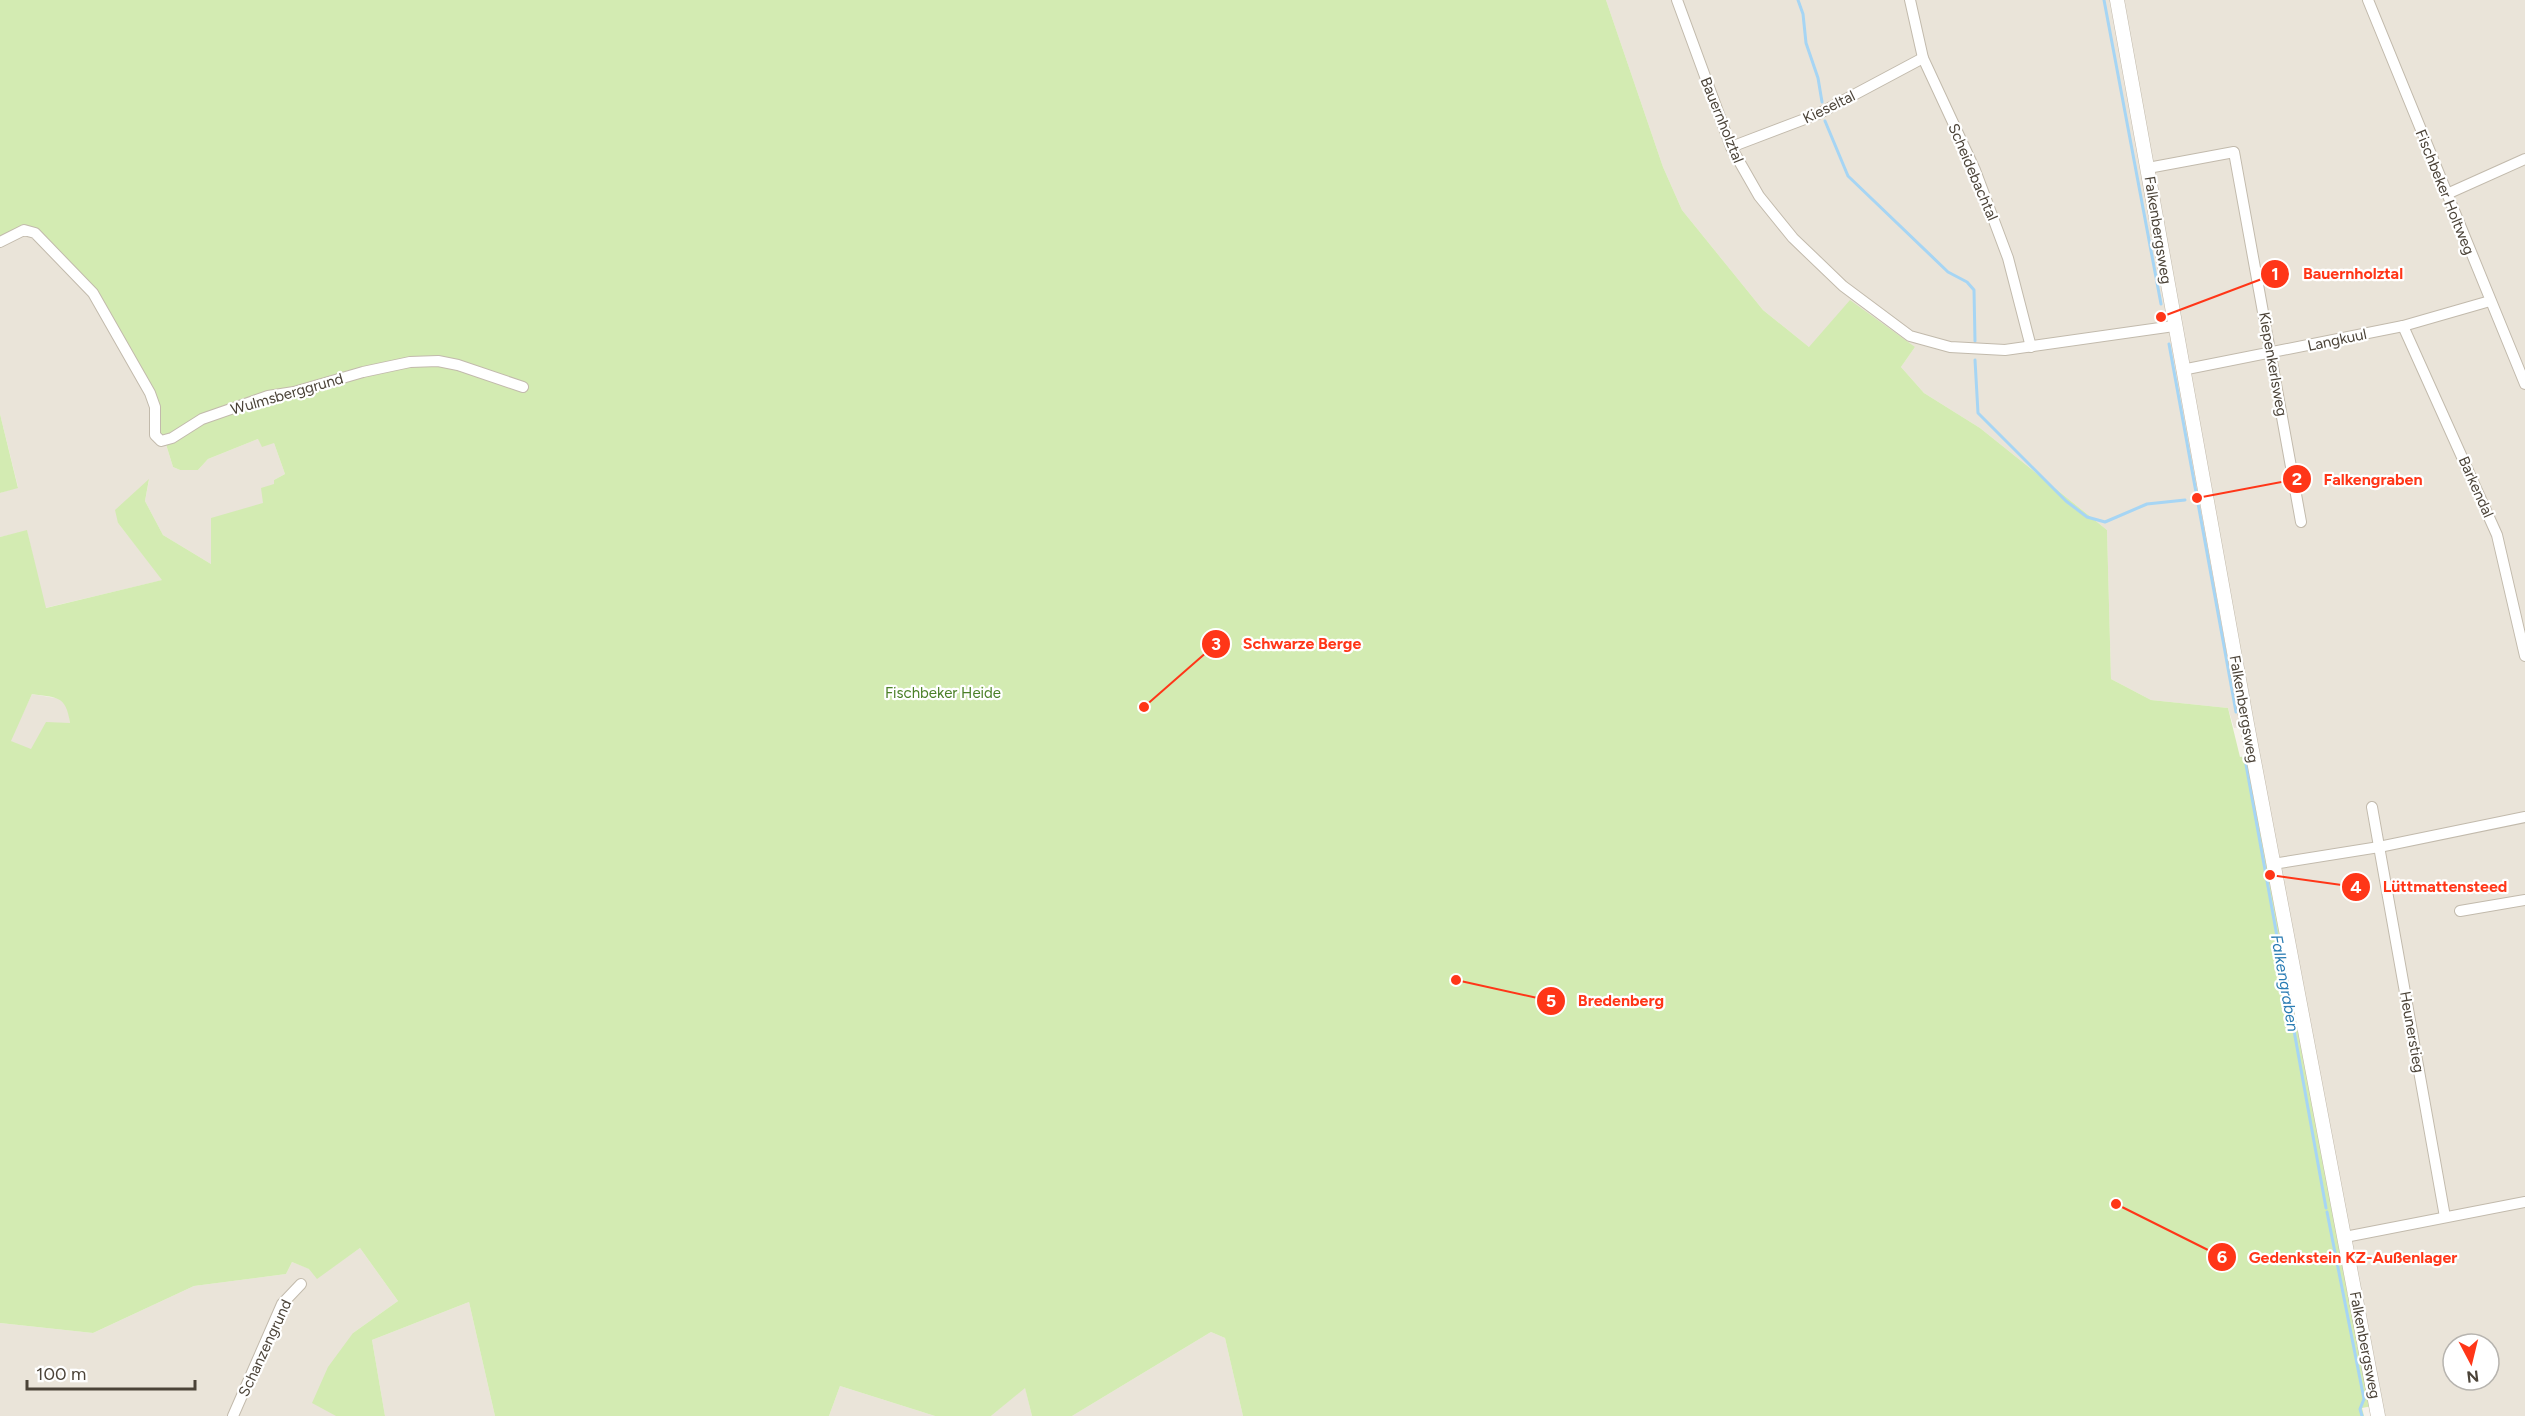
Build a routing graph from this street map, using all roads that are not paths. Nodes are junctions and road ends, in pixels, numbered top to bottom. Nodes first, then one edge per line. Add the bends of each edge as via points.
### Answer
1 (1677, 0) edge
2 (1910, 0) edge
3 (2117, 0) edge
4 (2368, 0) edge
5 (1923, 58) junction
6 (1731, 147) junction
7 (2525, 159) edge
8 (2148, 168) junction
9 (2446, 194) junction
10 (0, 242) edge
11 (2490, 301) junction
12 (2174, 326) junction
13 (2403, 326) junction
14 (2031, 347) junction
15 (2271, 353) junction
16 (2182, 370) junction
17 (2525, 384) edge
18 (523, 387) dead end
19 (2301, 522) dead end
20 (2525, 656) edge
21 (2372, 807) dead end
22 (2525, 817) edge
23 (2379, 847) junction
24 (2273, 864) junction
25 (2525, 900) edge
26 (2460, 911) dead end
27 (2525, 1202) edge
28 (2445, 1217) junction
29 (2345, 1237) junction
30 (301, 1284) dead end
31 (233, 1416) edge
32 (2378, 1416) edge

1 - 6 street, Bauernholztal
2 - 5 street, Scheidebachtal
3 - 8 street, Falkenbergsweg
4 - 9 street, Fischbeker Holtweg
5 - 6 street, Kieseltal via 1818,114
5 - 14 street, Scheidebachtal via 2008,258
6 - 14 street, Bauernholztal via 1760,196 1793,238 1843,286 1898,329 1929,343 1950,347
7 - 9 street
8 - 12 street, Falkenbergsweg
8 - 15 street, Kiepenkerlsweg via 2234,152
9 - 11 street, Fischbeker Holtweg
10 - 18 street, Wulmsberggrund via 24,230 35,233 93,292 150,393 155,435 161,441 202,419 268,396 294,393 410,362 458,365
11 - 13 street, Langkuul
11 - 17 street, Fischbeker Holtweg
12 - 14 street, Bauernholztal
12 - 16 street, Falkenbergsweg
13 - 15 street, Langkuul
13 - 20 street, Barkendal via 2497,535
15 - 16 street, Langkuul
15 - 19 street, Kiepenkerlsweg
16 - 24 street, Falkenbergsweg
21 - 23 street, Heunerstieg
22 - 23 street
23 - 24 street
23 - 28 street, Heunerstieg
24 - 29 street, Falkenbergsweg
25 - 26 street
27 - 28 street
28 - 29 street
29 - 32 street, Falkenbergsweg
30 - 31 street, Schanzengrund via 282,1304

